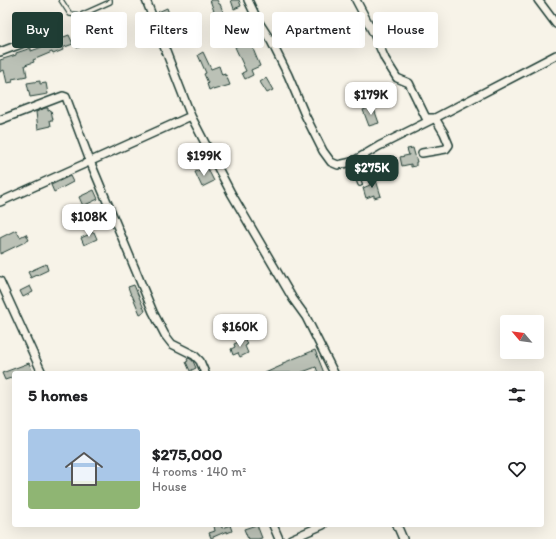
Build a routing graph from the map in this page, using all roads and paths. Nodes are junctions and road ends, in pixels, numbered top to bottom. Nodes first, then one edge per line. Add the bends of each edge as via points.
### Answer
1 (61, 0) edge
2 (110, 0) edge
3 (146, 0) edge
4 (248, 0) edge
5 (356, 0) edge
6 (538, 0) edge
7 (556, 24) edge
8 (12, 47) edge
9 (0, 52) edge
10 (556, 55) edge
11 (191, 116) junction
12 (435, 118) junction
13 (0, 120) edge
14 (422, 153) dead end
15 (90, 161) junction
16 (352, 162) junction
17 (360, 184) dead end
18 (0, 202) edge
19 (0, 281) edge
20 (41, 371) edge
21 (204, 371) edge
22 (333, 371) edge
23 (274, 527) edge
24 (318, 527) edge
25 (398, 527) edge
26 (279, 539) edge
27 (291, 539) edge
28 (403, 539) edge

1 - 2 lane via 70,14 81,15
3 - 11 street
4 - 16 street via 288,75 323,151 331,162 338,165
5 - 12 street via 397,78 409,84 426,118
6 - 7 street
8 - 9 street
10 - 12 street
11 - 15 street
11 - 22 street via 231,193 306,317
12 - 14 street via 449,144 446,149
12 - 16 street
13 - 15 street via 66,97
15 - 18 street
15 - 21 street via 165,335 172,344 194,355
16 - 17 lane
19 - 20 street
23 - 26 street
24 - 27 street
25 - 28 street

